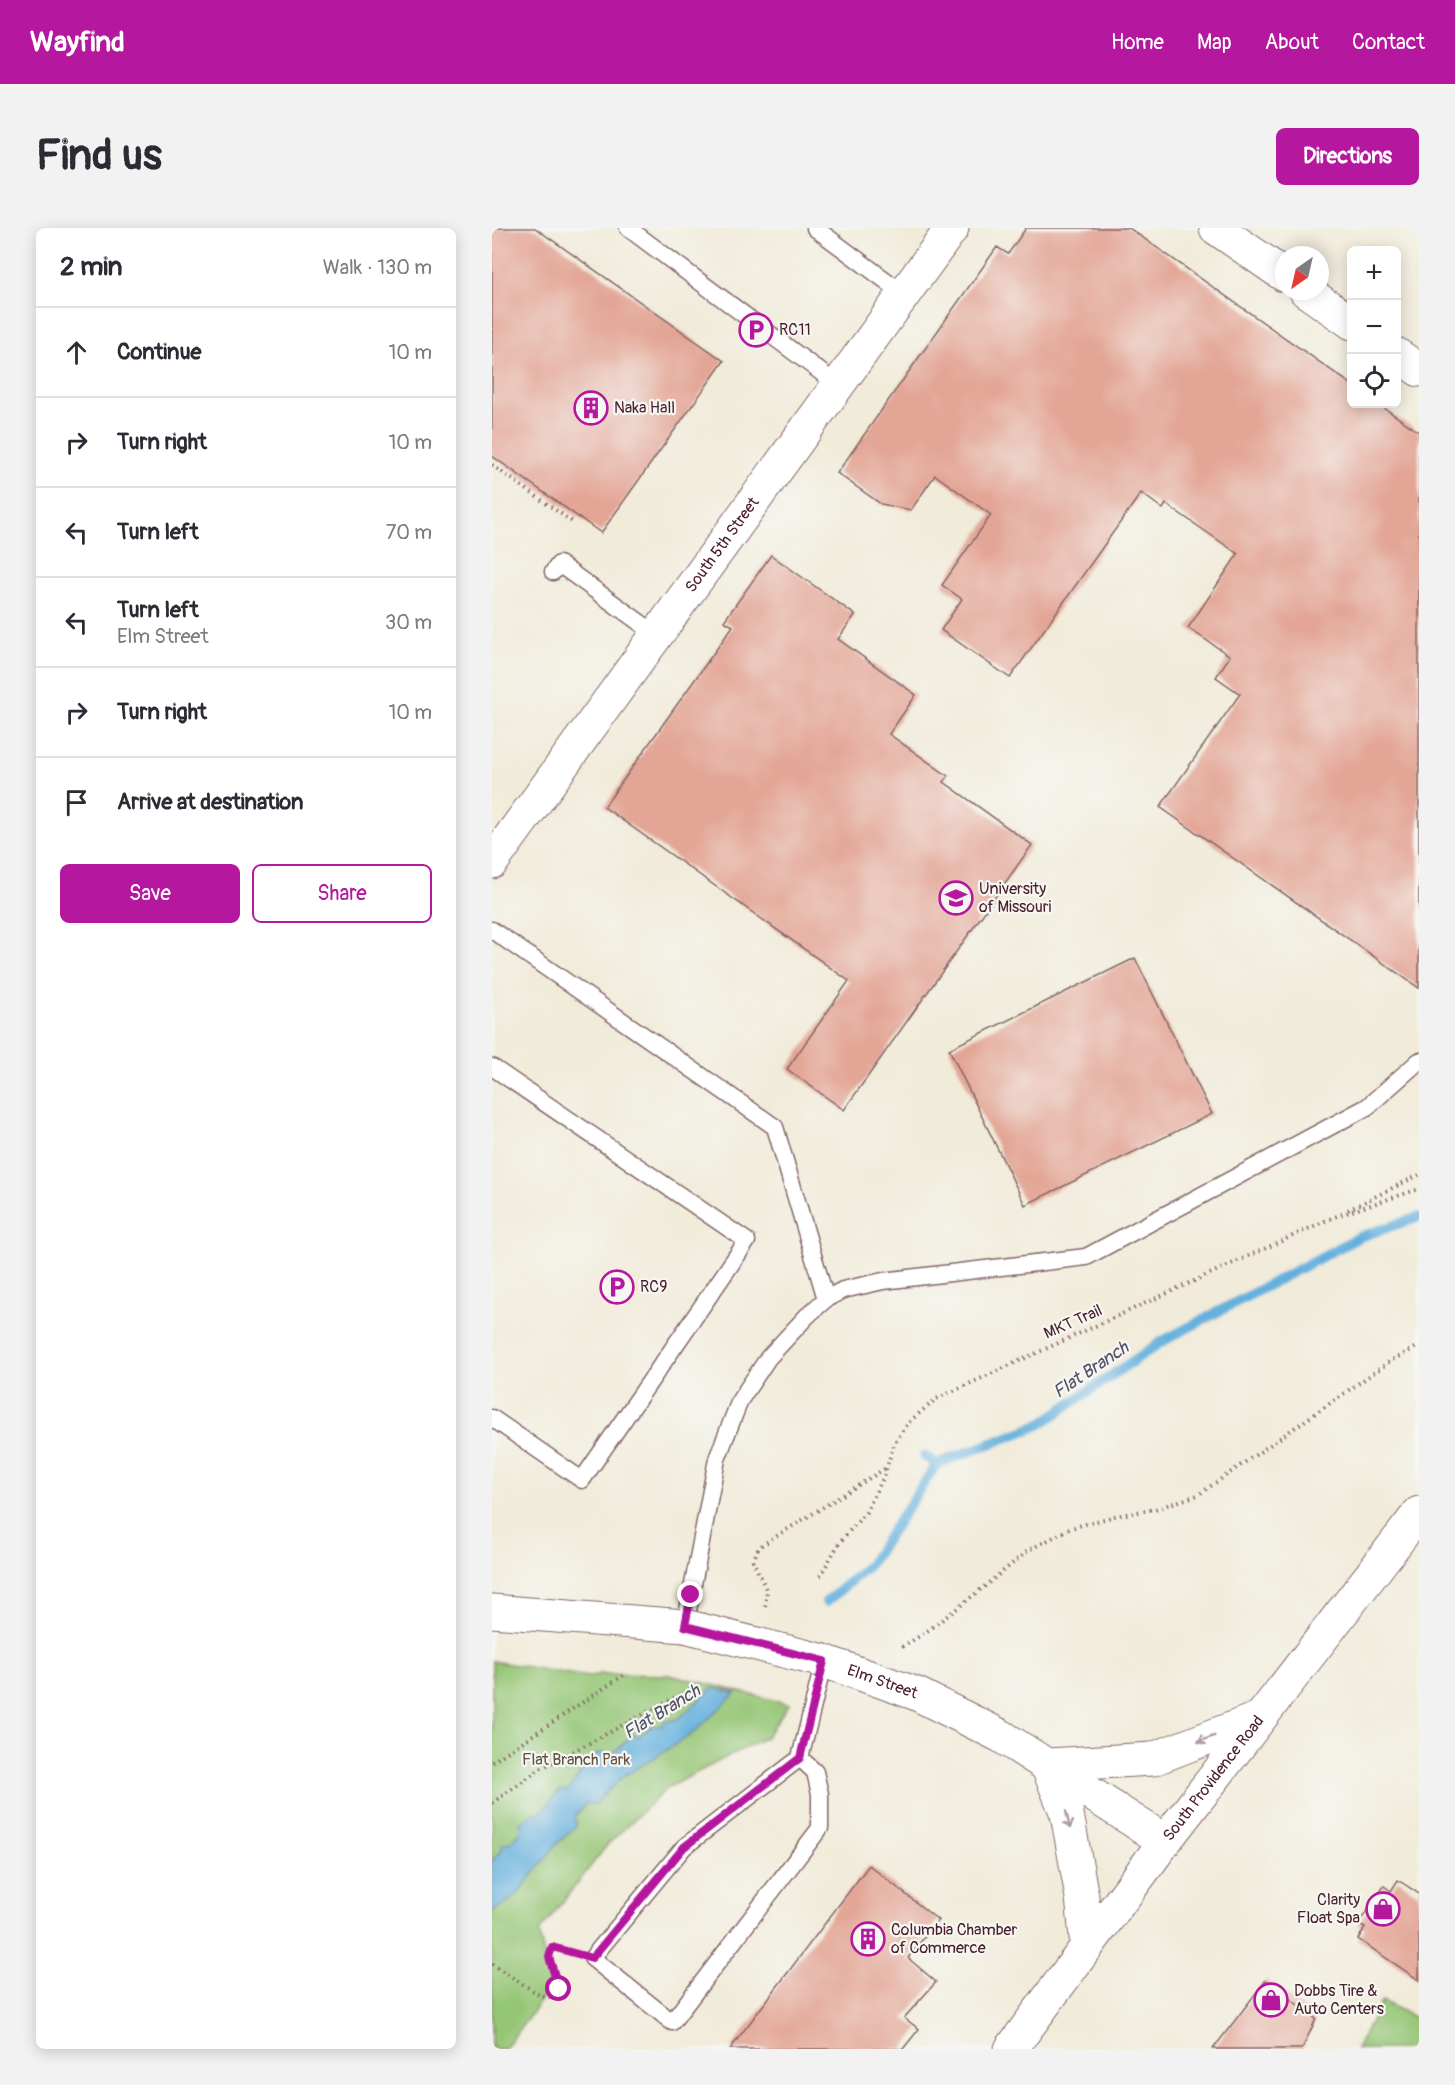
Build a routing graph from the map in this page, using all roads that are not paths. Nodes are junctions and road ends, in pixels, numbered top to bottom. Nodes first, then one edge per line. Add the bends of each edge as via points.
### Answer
1 (628, 228) edge
2 (815, 228) edge
3 (952, 228) edge
4 (1216, 228) edge
5 (1275, 270) edge
6 (904, 294) junction
7 (1319, 300) edge
8 (1347, 320) edge
9 (1401, 357) edge
10 (1419, 370) edge
11 (838, 385) junction
12 (554, 572) dead end
13 (657, 635) junction
14 (496, 846) edge
15 (492, 930) edge
16 (1419, 1061) edge
17 (492, 1067) edge
18 (826, 1299) junction
19 (492, 1418) edge
20 (1419, 1513) edge
21 (492, 1611) edge
22 (685, 1626) junction
23 (824, 1661) junction
24 (1261, 1717) junction
25 (800, 1758) junction
26 (1047, 1765) junction
27 (1165, 1841) junction
28 (1086, 1947) junction
29 (1011, 2049) edge

1 - 11 lane
2 - 6 lane
3 - 6 street, South 5th Street
4 - 5 street
6 - 11 street, South 5th Street
7 - 8 street
9 - 10 street
11 - 13 street, South 5th Street
12 - 13 lane via 559,564
13 - 14 street, South 5th Street
15 - 18 lane via 775,1127
16 - 18 lane via 1366,1107 1086,1257 883,1281 843,1290
17 - 19 lane via 747,1241 582,1480
18 - 22 lane via 768,1358 740,1400 717,1459
20 - 24 street, South Providence Road
21 - 22 street, Elm Street
22 - 23 street, Elm Street, bridge
23 - 25 lane
23 - 26 street, Elm Street via 917,1694 1001,1736
24 -> 26 street via 1153,1760
24 - 27 street, South Providence Road
25 - 25 lane via 684,1847 592,1958 672,2022 820,1828 820,1794 815,1772
26 - 27 street, Elm Street
26 -> 28 street via 1067,1814 1082,1897
27 - 28 street, South Providence Road
28 - 29 street, South Providence Road

